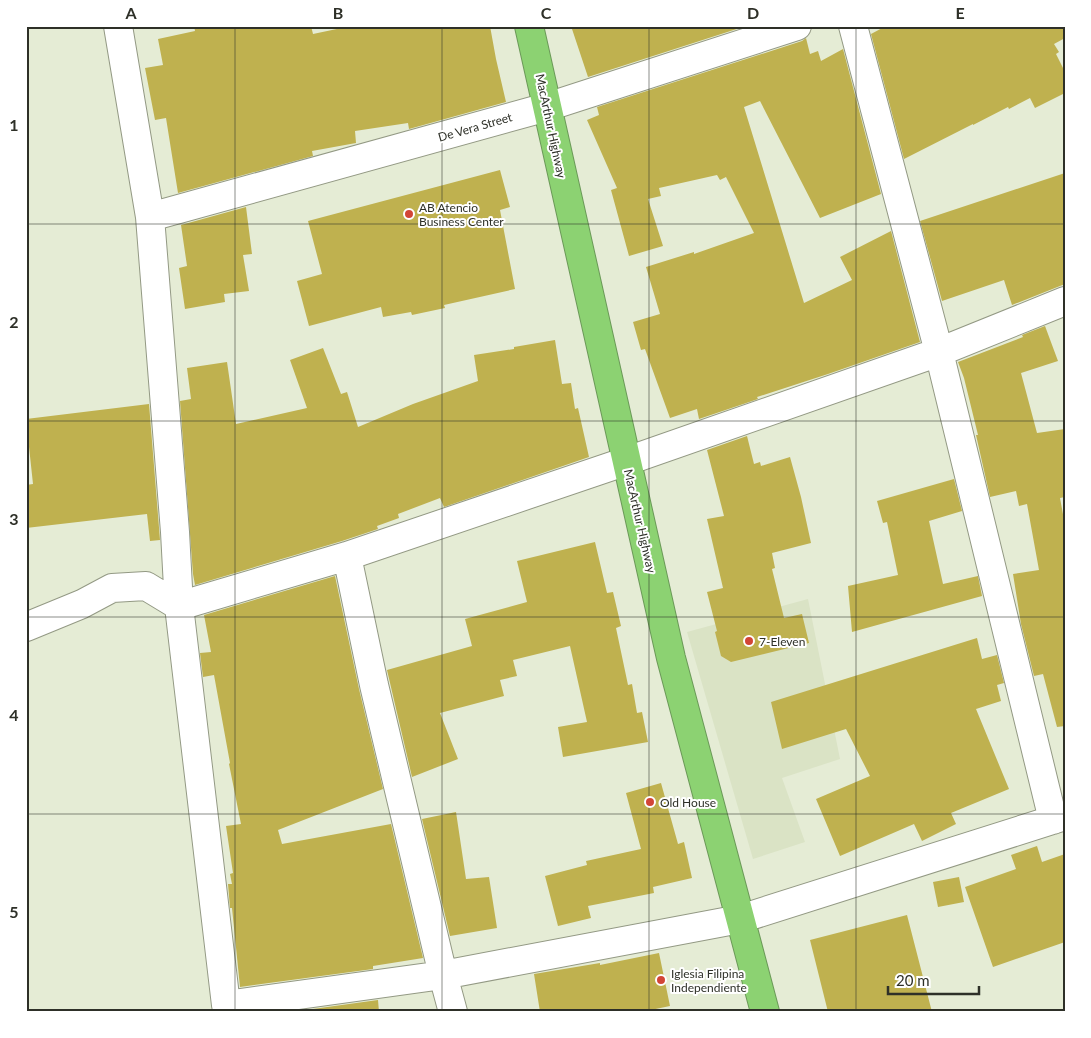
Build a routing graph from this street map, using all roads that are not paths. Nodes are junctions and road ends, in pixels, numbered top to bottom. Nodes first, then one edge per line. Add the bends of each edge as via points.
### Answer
1 (118, 26) edge
2 (529, 26) edge
3 (797, 26) edge
4 (853, 26) edge
5 (547, 107) junction
6 (150, 217) junction
7 (1065, 301) edge
8 (939, 352) junction
9 (627, 461) junction
10 (347, 556) junction
11 (179, 606) junction
12 (26, 627) edge
13 (1059, 818) edge
14 (740, 919) junction
15 (443, 975) junction
16 (226, 1009) edge
17 (453, 1012) edge
18 (765, 1012) edge

1 - 6 street
2 - 5 highway, MacArthur Highway
3 - 5 street, De Vera Street
4 - 8 street
5 - 6 street, De Vera Street
5 - 9 highway, MacArthur Highway
6 - 11 street
7 - 8 street
8 - 9 street
8 - 13 street
9 - 10 street
9 - 14 highway, MacArthur Highway via 671,658
10 - 11 street
10 - 15 street
11 - 12 street via 146,586 112,588
11 - 16 street
13 - 14 street
14 - 15 street
14 - 18 highway, MacArthur Highway
15 - 16 street
15 - 17 street

